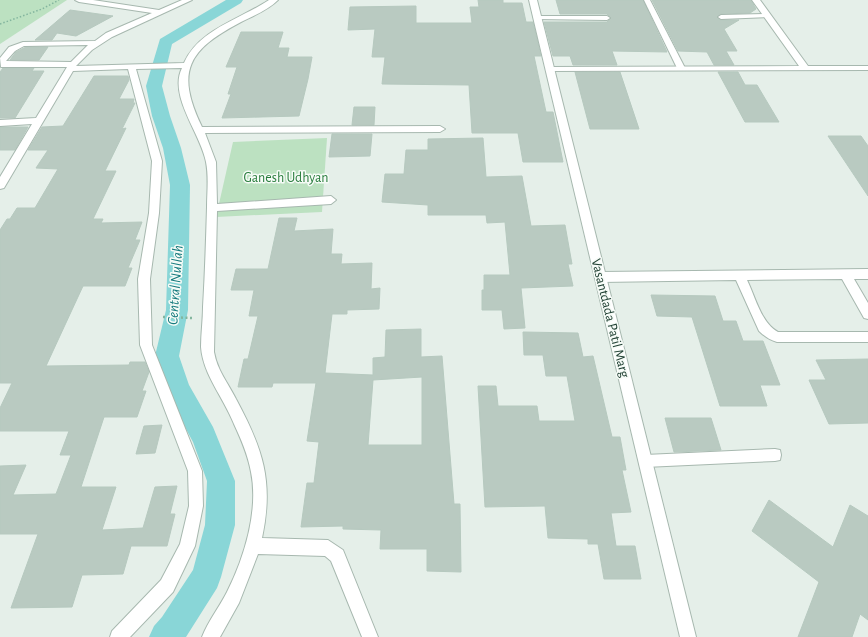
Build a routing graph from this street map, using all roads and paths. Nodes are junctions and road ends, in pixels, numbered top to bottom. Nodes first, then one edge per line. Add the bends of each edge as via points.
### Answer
1 (59, 0) edge
2 (79, 0) edge
3 (188, 0) edge
4 (274, 0) edge
5 (533, 0) edge
6 (648, 0) edge
7 (756, 0) edge
8 (158, 12) junction
9 (768, 16) junction
10 (721, 17) dead end
11 (538, 18) junction
12 (607, 18) dead end
13 (0, 24) edge
14 (69, 43) junction
15 (97, 43) junction
16 (54, 65) junction
17 (186, 65) junction
18 (72, 67) junction
19 (131, 67) junction
20 (681, 68) junction
21 (805, 68) junction
22 (868, 68) edge
23 (550, 69) junction
24 (39, 121) junction
25 (0, 123) edge
26 (440, 129) dead end
27 (200, 130) junction
28 (0, 185) edge
29 (331, 200) dead end
30 (212, 208) junction
31 (845, 274) junction
32 (868, 274) edge
33 (739, 275) junction
34 (601, 277) junction
35 (868, 314) edge
36 (162, 317) dead end
37 (187, 318) dead end
38 (868, 337) edge
39 (775, 455) dead end
40 (645, 461) junction
41 (253, 546) junction
42 (118, 637) edge
43 (210, 637) edge
44 (370, 637) edge
45 (688, 637) edge

1 - 13 path
2 - 8 street
3 - 8 street
4 - 17 street via 264,8 214,34
5 - 11 street, Vasantdada Patil Marg
6 - 20 lane
7 - 9 street
8 - 15 street
9 - 10 lane
9 - 21 street
11 - 12 lane
11 - 23 street, Vasantdada Patil Marg
14 - 15 street
14 - 16 street
14 - 16 street via 23,44 12,49 2,61 4,65
15 - 18 street
16 - 18 street
17 - 19 street
17 - 27 street via 183,91
18 - 19 street
18 - 24 street
19 - 42 street via 157,161 154,213 144,279 146,345 195,471 196,506 186,546 167,586
20 - 21 street
20 - 23 street
21 - 22 street
23 - 34 street, Vasantdada Patil Marg
24 - 25 street
24 - 28 street
26 - 27 street
27 - 30 street via 211,162
29 - 30 street
30 - 41 street via 209,359 254,454 259,479 260,506
31 - 32 street
31 - 33 street
31 - 35 street
33 - 34 street
33 - 38 street via 763,327 778,337
34 - 40 street, Vasantdada Patil Marg
36 - 37 path
39 - 40 lane
40 - 45 street, Vasantdada Patil Marg
41 - 43 street via 236,590
41 - 44 street via 328,548 337,556

